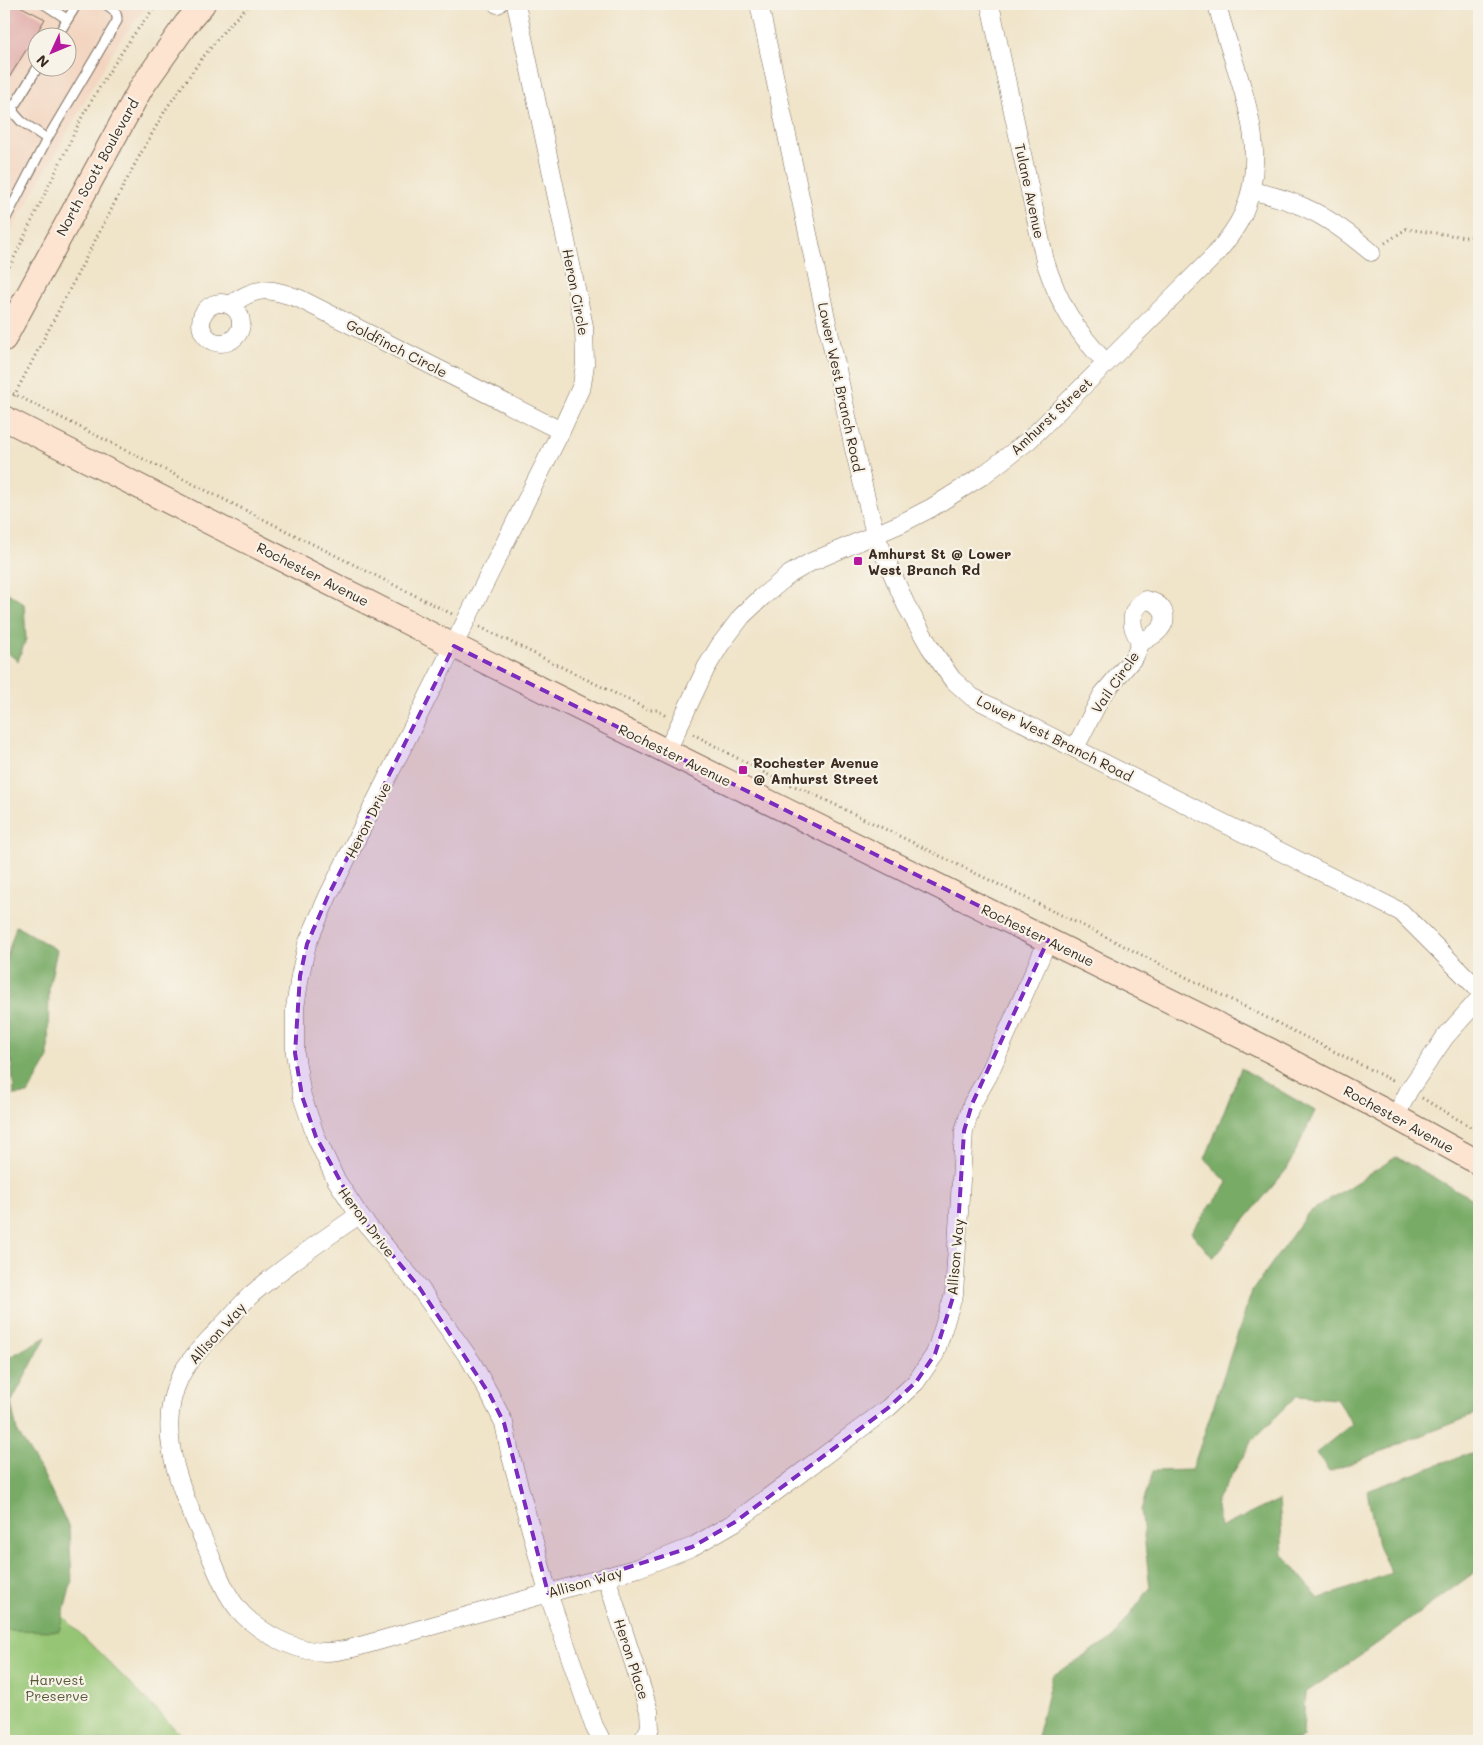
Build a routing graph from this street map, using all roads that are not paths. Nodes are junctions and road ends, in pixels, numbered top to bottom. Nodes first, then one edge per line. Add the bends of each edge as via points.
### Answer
1 (44, 4) edge
2 (77, 4) edge
3 (105, 4) edge
4 (202, 4) edge
5 (516, 4) edge
6 (759, 4) edge
7 (990, 4) edge
8 (1218, 4) edge
9 (67, 19) junction
10 (62, 28) edge
11 (31, 78) edge
12 (47, 139) junction
13 (1251, 191) junction
14 (4, 222) edge
15 (1378, 247) road end
16 (230, 305) dead end
17 (4, 339) edge
18 (1106, 363) junction
19 (7, 410) edge
20 (561, 431) junction
21 (875, 534) junction
22 (1141, 642) dead end
23 (454, 646) junction
24 (1075, 748) junction
25 (667, 751) junction
26 (1048, 940) junction
27 (1479, 990) edge
28 (1479, 998) edge
29 (1396, 1116) junction
30 (1479, 1163) edge
31 (359, 1215) junction
32 (606, 1576) junction
33 (548, 1593) junction
34 (602, 1741) edge
35 (642, 1741) edge

1 - 9 lane
2 - 9 lane
3 - 12 lane via 114,10 117,21
4 - 17 main road, North Scott Boulevard via 141,88
5 - 20 street, Heron Circle via 584,326 582,385
6 - 21 street, Lower West Branch Road
7 - 18 street, Tulane Avenue via 1045,261 1066,313
8 - 13 street, Amhurst Street via 1253,128 1255,152
9 - 10 lane
11 - 12 lane via 13,112
12 - 14 lane
13 - 15 street via 1292,201
13 - 18 street, Amhurst Street via 1231,236 1215,255
16 - 20 street, Goldfinch Circle via 244,295 260,290 274,290 300,299
18 - 21 street, Amhurst Street via 1029,440 982,476 931,508
19 - 23 main road, Rochester Avenue
20 - 23 street, Heron Circle
21 - 24 street, Lower West Branch Road via 906,606 952,679 972,697
21 - 25 street, Amhurst Street via 790,574 742,616 706,668
22 - 24 street, Vail Circle via 1135,656 1102,695
23 - 25 main road, Rochester Avenue
23 - 31 street, Heron Drive via 328,896 308,944 300,976 295,1008 295,1053 302,1096 335,1178
24 - 27 street, Lower West Branch Road via 1402,912
25 - 26 main road, Rochester Avenue
26 - 29 main road, Rochester Avenue
26 - 32 street, Allison Way via 988,1076 972,1104 964,1131 954,1294 936,1354 916,1382 888,1408 735,1522 692,1548
28 - 29 street via 1446,1036 1409,1090
29 - 30 main road, Rochester Avenue
31 - 33 street, Heron Drive via 419,1287 471,1361 490,1395 504,1423
31 - 33 street, Allison Way via 301,1254 251,1295 199,1350 180,1377 170,1409 171,1448 181,1489 224,1588 249,1620 265,1632 302,1649 326,1652 353,1648
32 - 33 street, Allison Way
32 - 35 street, Heron Place via 649,1711 650,1728
33 - 34 street

